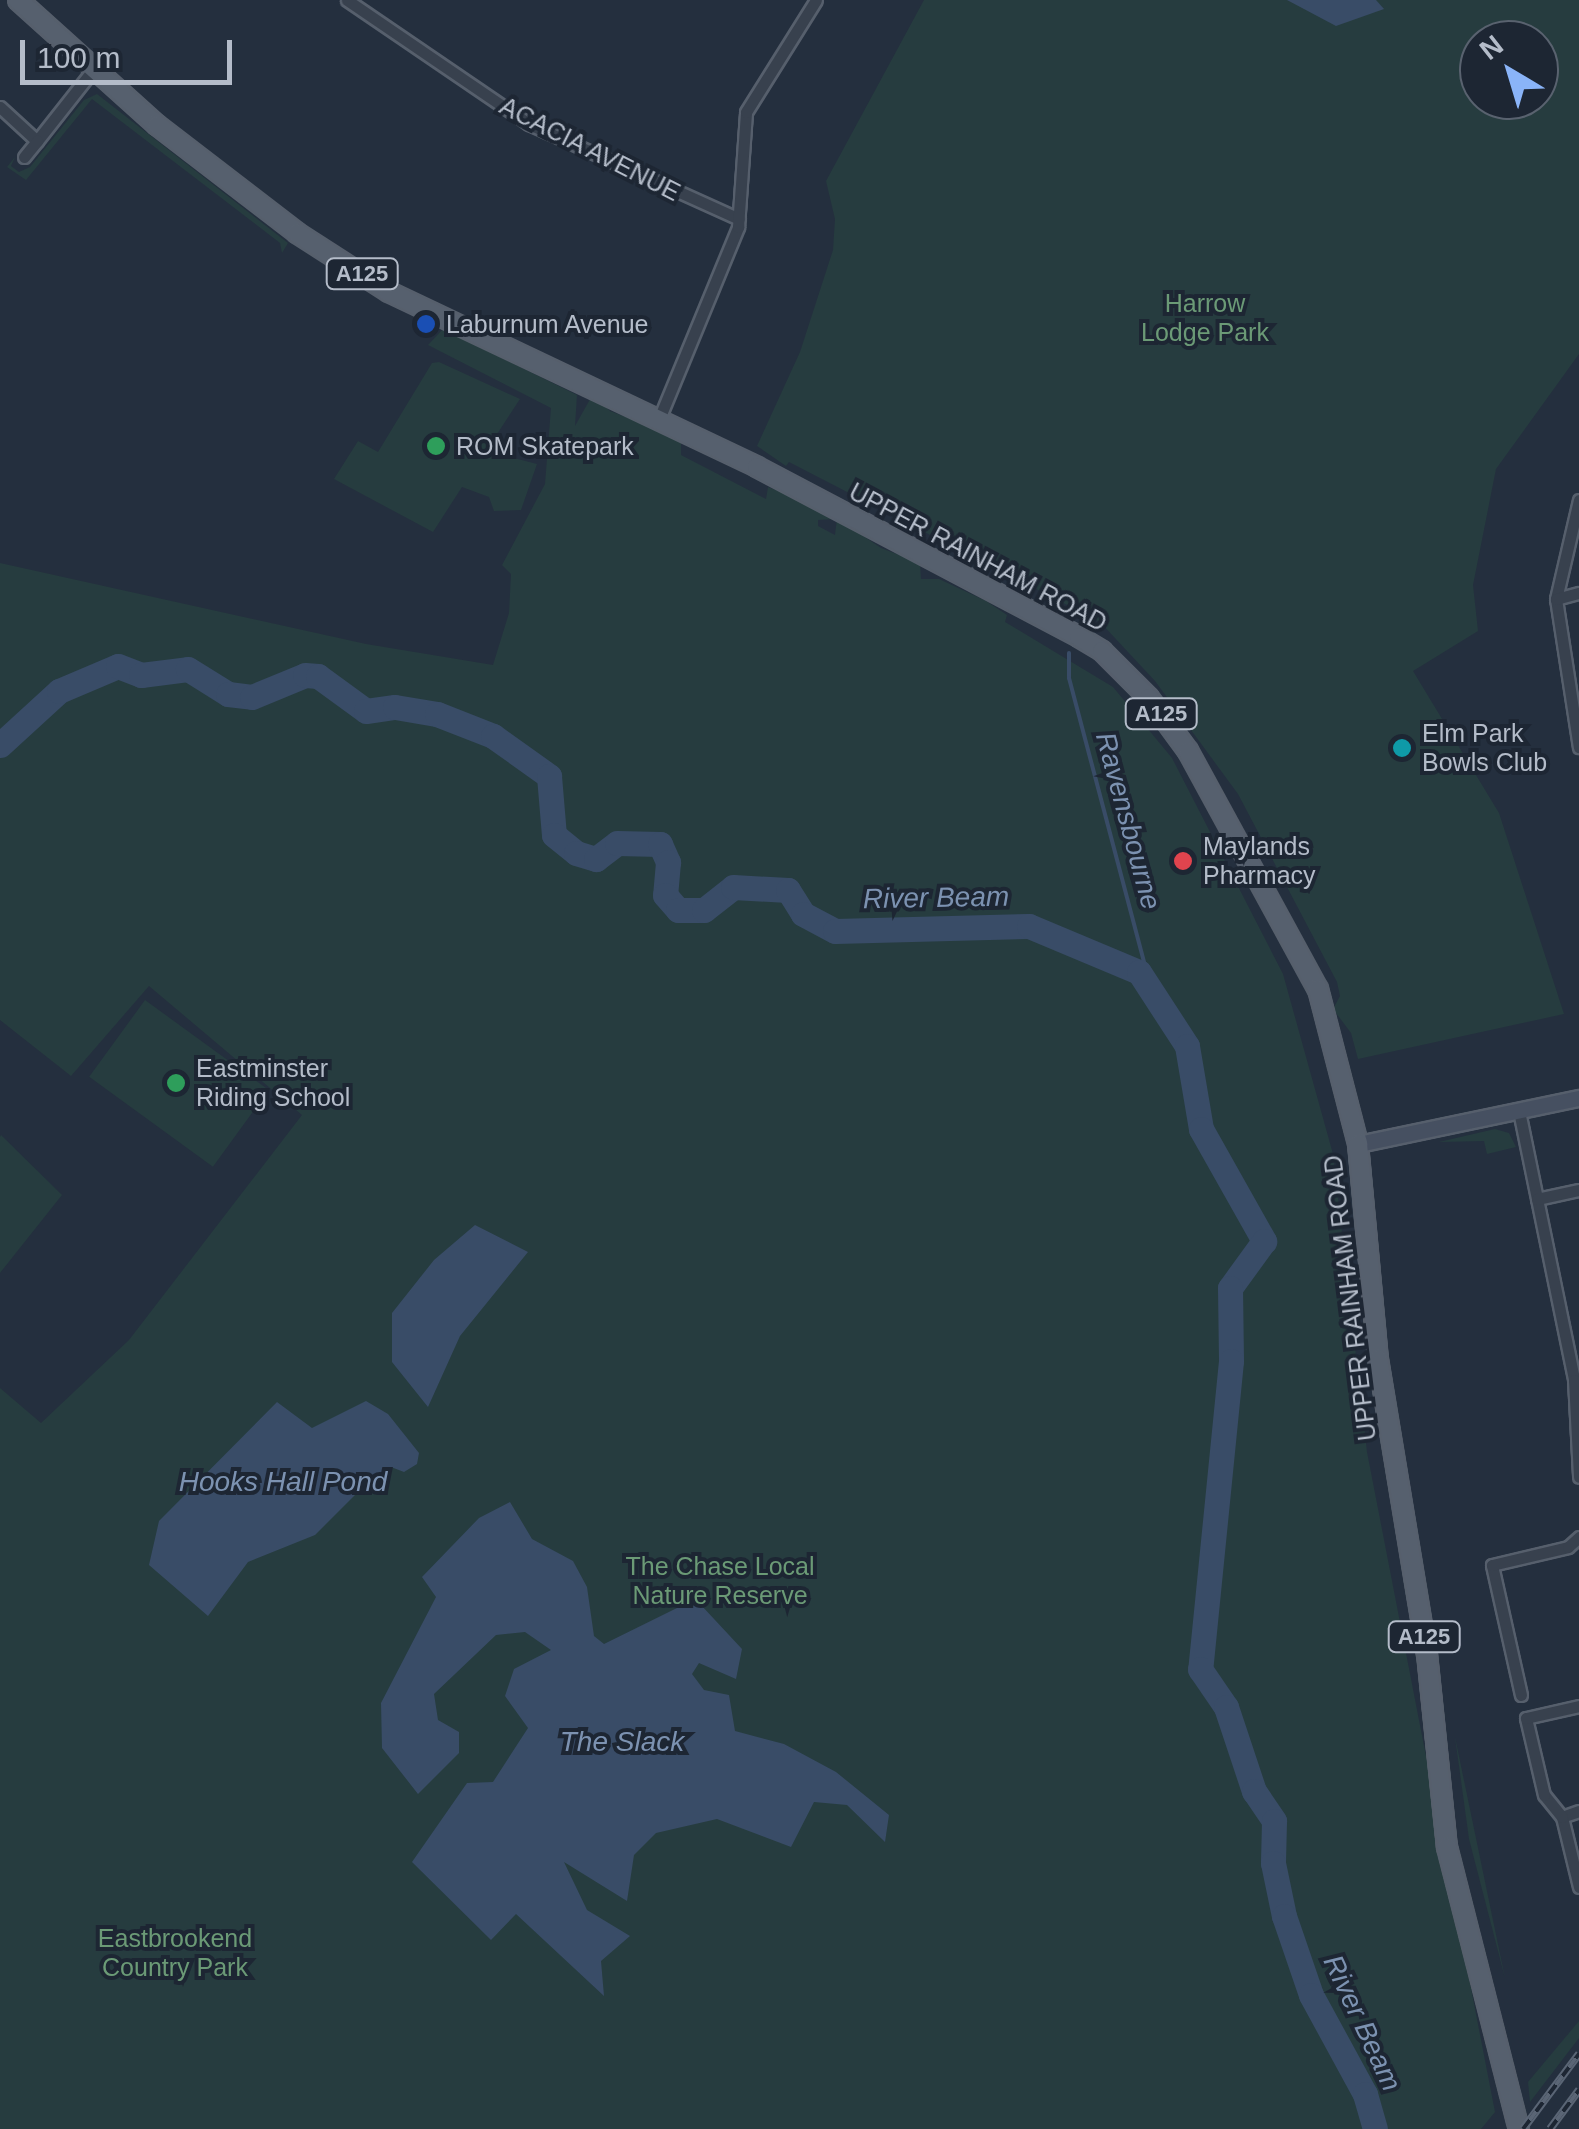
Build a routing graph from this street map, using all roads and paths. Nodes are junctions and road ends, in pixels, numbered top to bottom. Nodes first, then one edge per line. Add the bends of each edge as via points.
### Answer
1 (18, 0) edge
2 (347, 0) edge
3 (816, 0) edge
4 (92, 71) junction
5 (0, 107) edge
6 (37, 140) junction
7 (24, 157) dead end
8 (740, 219) junction
9 (659, 419) junction
10 (1579, 500) edge
11 (1579, 593) edge
12 (1556, 598) junction
13 (1579, 746) edge
14 (1579, 1098) edge
15 (1519, 1111) junction
16 (1358, 1144) junction
17 (1579, 1190) edge
18 (1537, 1199) junction
19 (1576, 1379) edge
20 (1579, 1476) edge
21 (1579, 1537) edge
22 (1521, 1695) dead end
23 (1579, 1706) edge
24 (1579, 1810) edge
25 (1562, 1818) junction
26 (1579, 1886) edge
27 (1520, 2129) edge

1 - 4 main road, UPPER RAINHAM ROAD / A125
2 - 8 street, ACACIA AVENUE via 529,124
3 - 8 street via 746,112
4 - 6 street
4 - 9 main road, UPPER RAINHAM ROAD / A125 via 270,212 389,292
5 - 6 street
6 - 7 street
8 - 9 street
9 - 16 main road, UPPER RAINHAM ROAD / A125 via 1091,644 1148,698 1223,807 1304,961
10 - 12 street
11 - 12 street
12 - 13 street
14 - 15 street
15 - 16 street
15 - 18 street
16 - 27 main road, UPPER RAINHAM ROAD / A125 via 1378,1359 1427,1654 1448,1847
17 - 18 street
18 - 19 street
19 - 20 street
21 - 22 street via 1568,1547 1492,1565
23 - 25 street via 1526,1718 1544,1795
24 - 25 street
25 - 26 street

